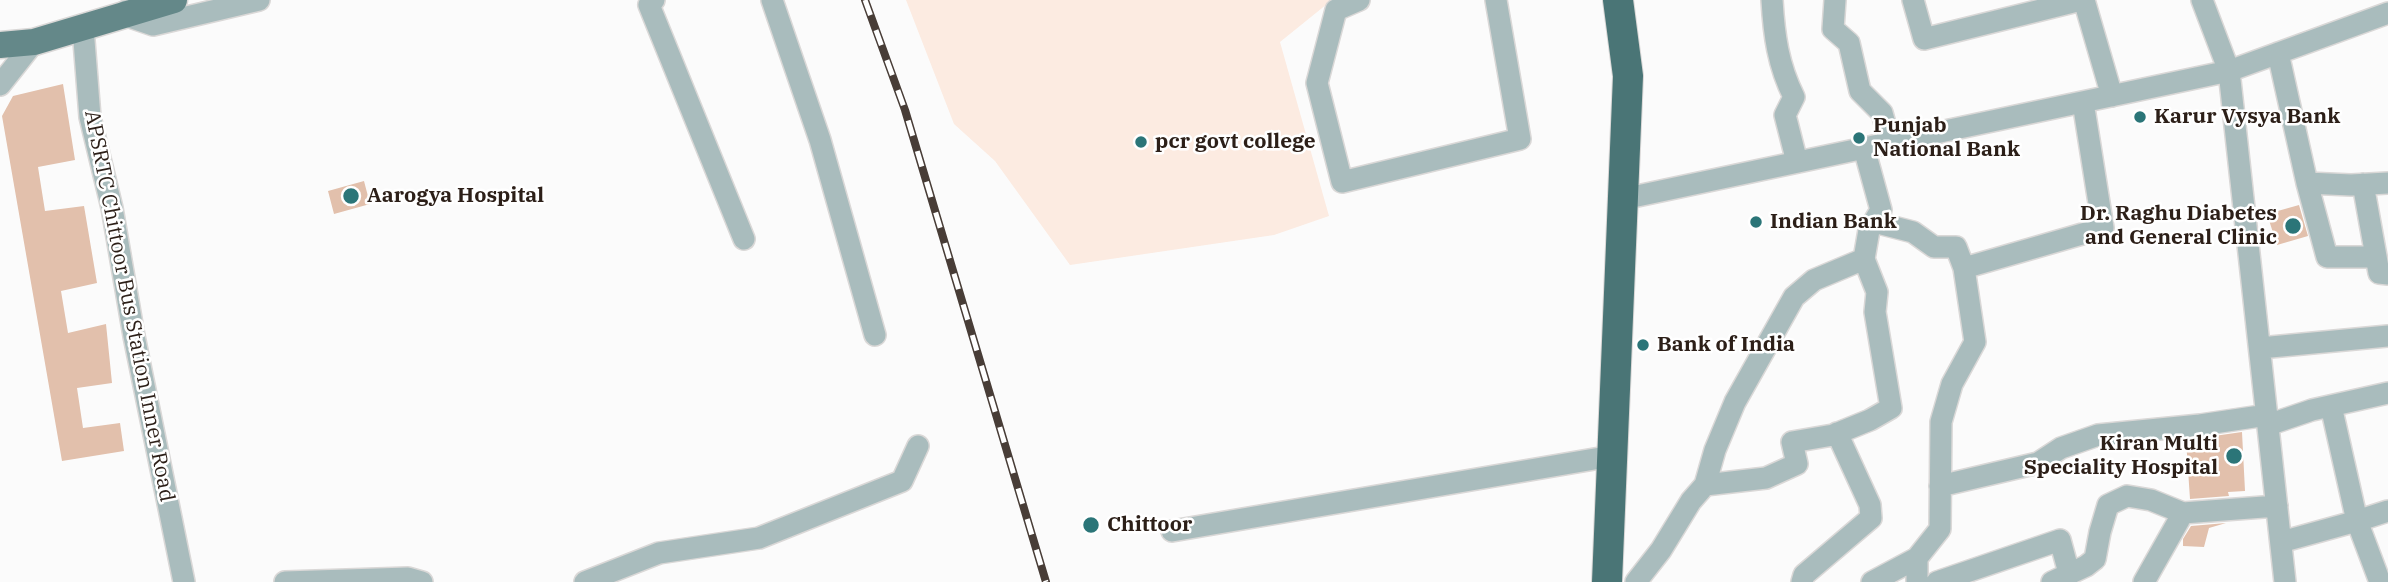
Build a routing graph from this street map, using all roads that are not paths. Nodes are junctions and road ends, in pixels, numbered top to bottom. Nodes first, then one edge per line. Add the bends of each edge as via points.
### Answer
1 (259, 0) edge
2 (654, 0) edge
3 (772, 0) edge
4 (1360, 0) edge
5 (1496, 0) edge
6 (1618, 0) edge
7 (1772, 0) edge
8 (1835, 0) edge
9 (1913, 0) edge
10 (2083, 0) edge
11 (2202, 0) edge
12 (170, 1) edge
13 (128, 8) edge
14 (2381, 13) edge
15 (83, 28) junction
16 (34, 42) junction
17 (0, 45) edge
18 (2278, 53) junction
19 (2229, 71) junction
20 (0, 85) edge
21 (2112, 96) junction
22 (2083, 102) junction
23 (1889, 142) junction
24 (1864, 148) junction
25 (1797, 162) junction
26 (2307, 183) junction
27 (2388, 183) edge
28 (2363, 184) junction
29 (1623, 199) junction
30 (1874, 222) junction
31 (744, 239) dead end
32 (1864, 259) junction
33 (2382, 265) edge
34 (1964, 268) junction
35 (875, 335) dead end
36 (2388, 336) edge
37 (2260, 348) junction
38 (2388, 393) edge
39 (2330, 406) junction
40 (2267, 420) junction
41 (1837, 433) junction
42 (918, 446) dead end
43 (1612, 456) junction
44 (1705, 485) junction
45 (1940, 486) junction
46 (2277, 506) junction
47 (2388, 511) edge
48 (2183, 513) junction
49 (2357, 521) junction
50 (1172, 531) dead end
51 (2281, 542) junction
52 (1917, 558) junction
53 (1646, 577) edge
54 (2060, 577) edge
55 (184, 582) edge
56 (285, 582) edge
57 (422, 582) edge
58 (585, 582) edge
59 (1607, 582) edge
60 (1802, 582) edge
61 (1872, 582) edge
62 (1917, 582) edge
63 (1937, 582) edge
64 (2144, 582) edge
65 (2285, 582) edge
66 (2380, 582) edge

1 - 13 street via 153,25
2 - 31 street via 649,5
3 - 35 street via 820,140
4 - 5 street via 1336,10 1317,83 1342,182 1520,139
6 - 29 highway via 1628,76
7 - 25 street via 1774,41 1794,97 1786,115
8 - 23 street via 1833,29 1849,43 1860,91 1882,113
9 - 10 street via 1924,38
10 - 21 street
11 - 19 street
12 - 13 main road
13 - 15 main road
14 - 18 street
15 - 16 main road
15 - 55 street, APSRTC Chittoor Bus Station Inner Road via 90,117 113,208
16 - 17 main road
16 - 20 street
18 - 19 street
18 - 26 street
19 - 21 street
19 - 37 street
21 - 22 street
22 - 23 street
22 - 34 street via 2103,228
23 - 24 street
24 - 25 street
24 - 30 street via 1881,210
25 - 29 street
26 - 28 street
26 - 33 street via 2327,257
27 - 28 street
28 - 33 street
29 - 43 highway
30 - 32 street
30 - 34 street via 1913,232 1934,247 1956,247
32 - 41 street via 1877,292 1875,312 1891,408
32 - 44 street via 1814,280 1794,297 1735,402
34 - 45 street via 1975,342 1952,384 1941,422
36 - 37 street
37 - 40 street
38 - 39 street
39 - 40 street
39 - 49 street
40 - 45 street via 2098,435 2061,447 2038,463
40 - 46 street
41 - 44 street via 1792,442 1797,464 1766,478
41 - 60 street via 1870,505 1871,518 1804,575
42 - 58 street via 902,481 759,538 659,553
43 - 50 street
43 - 59 highway
44 - 53 street
45 - 52 street via 1940,529
46 - 48 street
46 - 51 street
47 - 49 street
48 - 54 street via 2127,496 2108,505 2095,559
48 - 64 street
49 - 51 street
49 - 66 street
51 - 65 street
52 - 61 street
52 - 62 street
54 - 63 street via 2060,540
56 - 57 street via 408,578

